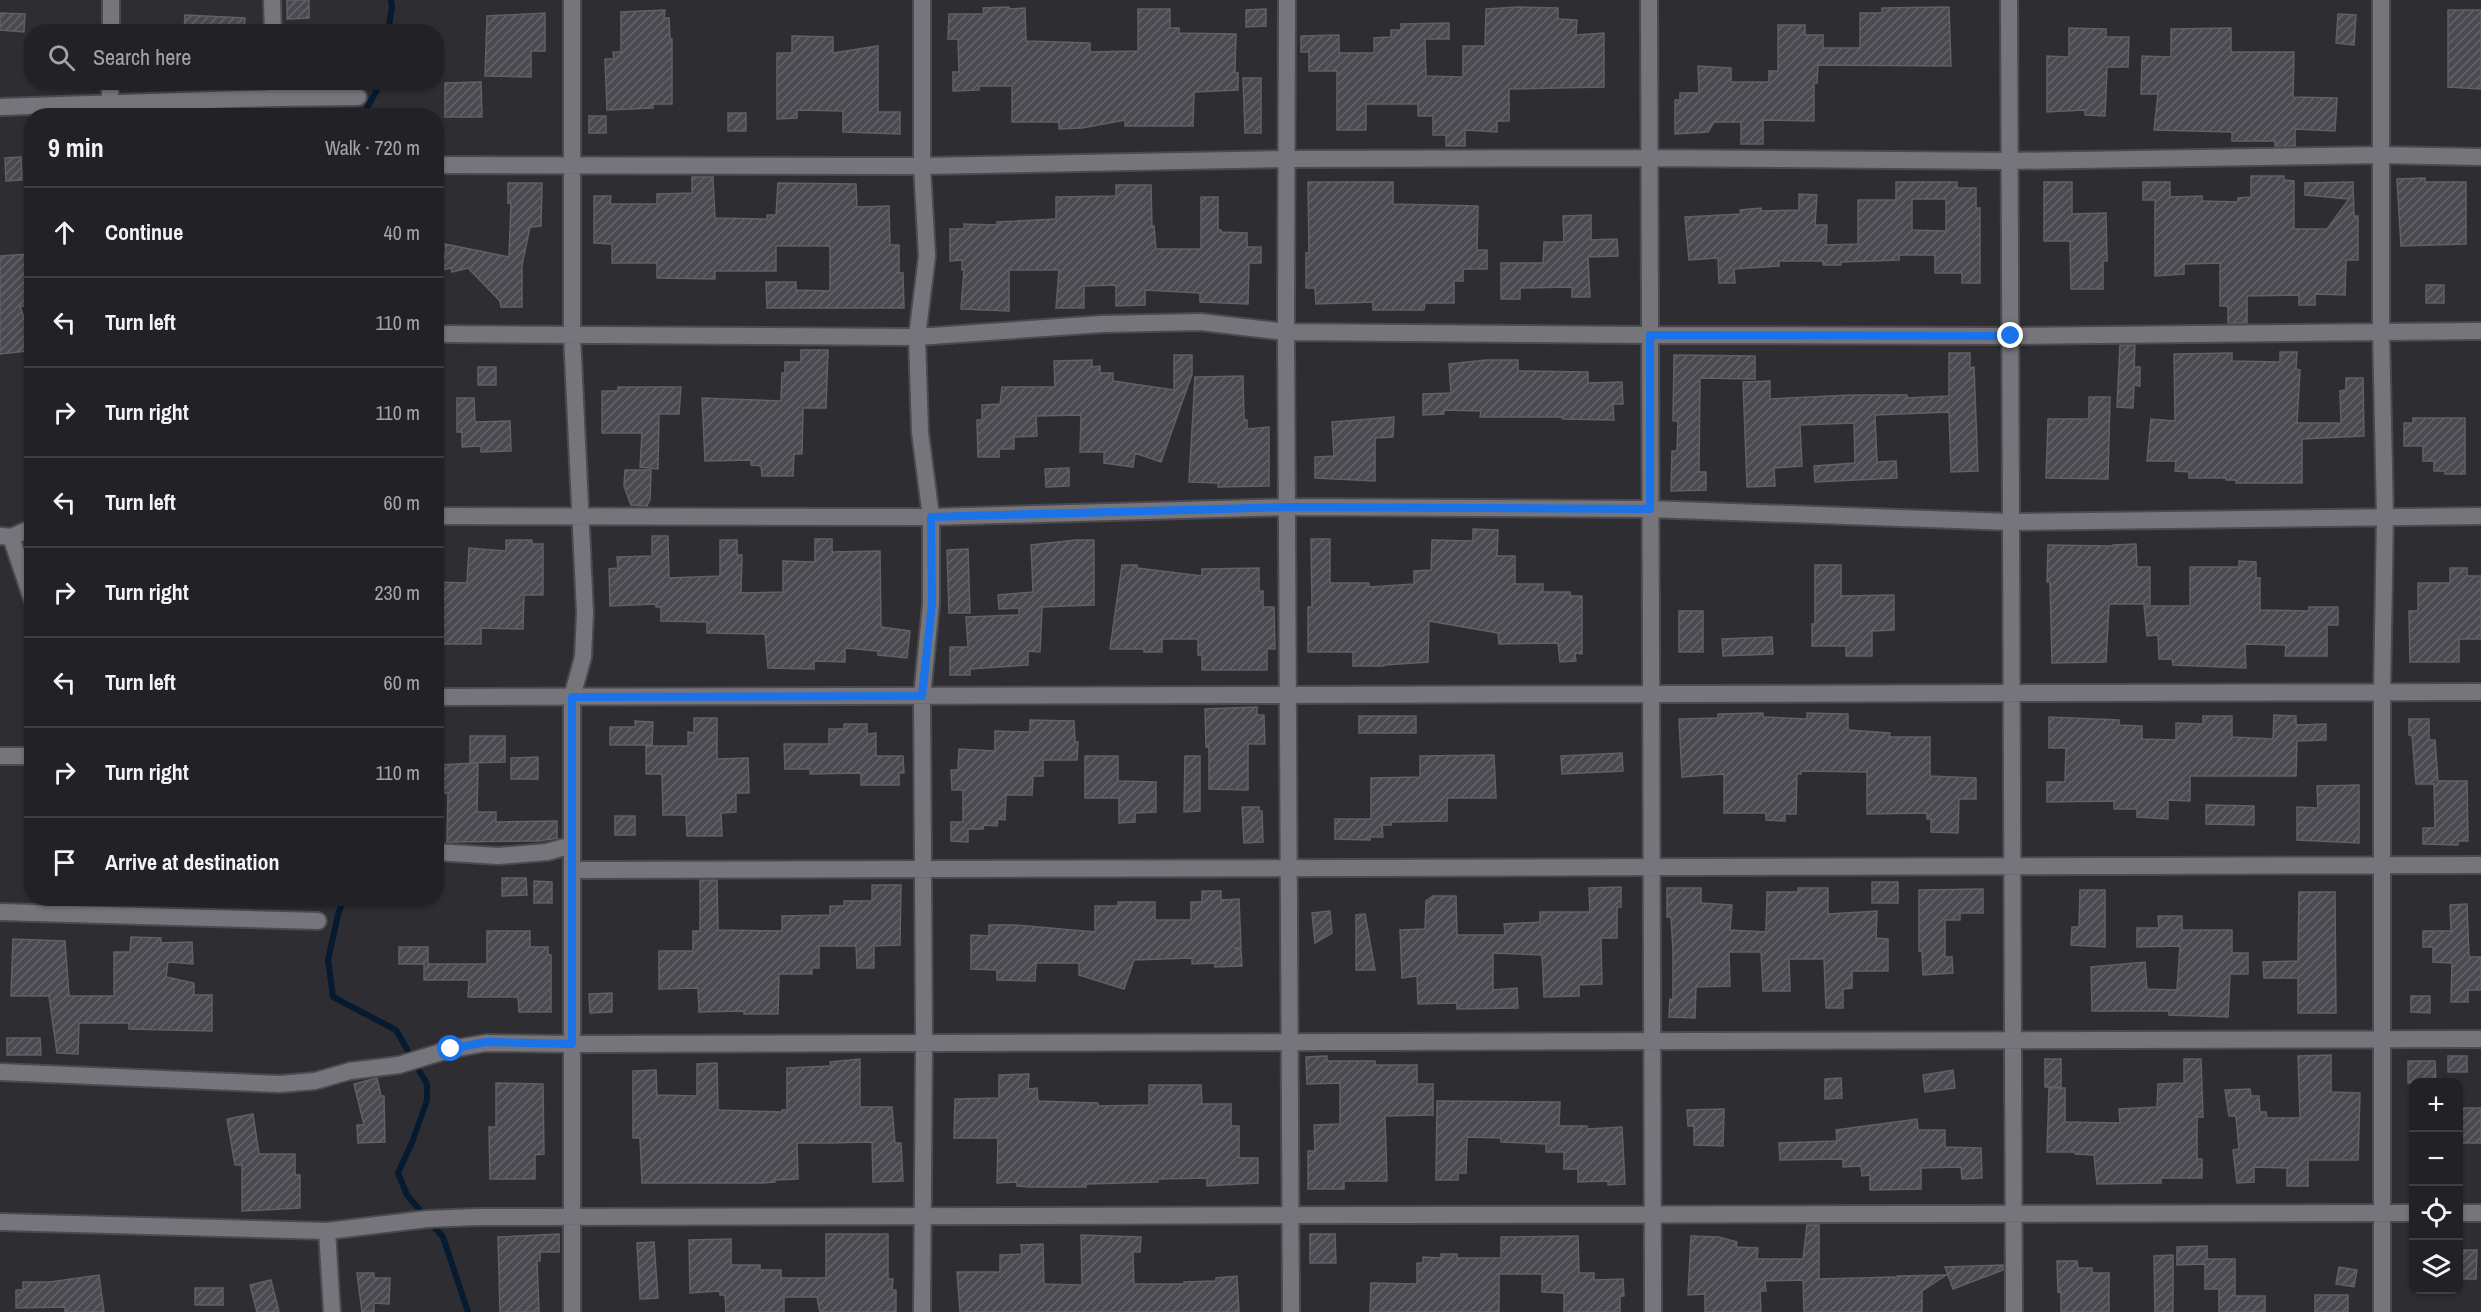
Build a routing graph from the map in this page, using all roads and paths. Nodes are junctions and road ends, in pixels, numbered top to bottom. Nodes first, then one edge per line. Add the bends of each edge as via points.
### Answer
1 (111, 0) edge
2 (272, 0) edge
3 (572, 0) edge
4 (922, 0) edge
5 (1287, 0) edge
6 (1649, 0) edge
7 (2009, 0) edge
8 (2381, 0) edge
9 (111, 24) edge
10 (273, 24) edge
11 (111, 90) edge
12 (274, 90) edge
13 (358, 97) dead end
14 (0, 107) edge
15 (37, 108) edge
16 (110, 108) edge
17 (126, 108) edge
18 (2381, 155) junction
19 (2481, 157) edge
20 (1650, 158) junction
21 (1288, 159) junction
22 (2010, 161) junction
23 (444, 165) edge
24 (922, 166) junction
25 (572, 167) junction
26 (2381, 331) junction
27 (1286, 332) junction
28 (2481, 332) edge
29 (444, 334) edge
30 (572, 335) junction
31 (1650, 335) junction
32 (2011, 336) junction
33 (917, 337) junction
34 (1289, 507) junction
35 (1650, 509) junction
36 (444, 516) edge
37 (580, 516) junction
38 (2385, 516) junction
39 (2481, 516) edge
40 (931, 517) junction
41 (2011, 522) junction
42 (24, 530) edge
43 (5, 536) edge
44 (24, 581) edge
45 (2382, 692) junction
46 (2481, 692) edge
47 (2012, 693) junction
48 (1651, 694) junction
49 (1290, 695) junction
50 (922, 696) junction
51 (444, 697) edge
52 (572, 697) junction
53 (0, 756) edge
54 (24, 756) edge
55 (572, 845) junction
56 (444, 853) edge
57 (2382, 865) junction
58 (2481, 865) edge
59 (2013, 866) junction
60 (1651, 867) junction
61 (1290, 868) junction
62 (922, 869) junction
63 (572, 870) junction
64 (33, 906) edge
65 (56, 906) edge
66 (0, 912) edge
67 (318, 921) dead end
68 (2481, 1039) edge
69 (1652, 1040) junction
70 (2013, 1040) junction
71 (2382, 1040) junction
72 (1291, 1042) junction
73 (924, 1043) junction
74 (572, 1044) junction
75 (0, 1072) edge
76 (2481, 1212) edge
77 (1652, 1213) junction
78 (2382, 1213) junction
79 (2409, 1213) edge
80 (2463, 1213) edge
81 (2014, 1214) junction
82 (1291, 1215) junction
83 (922, 1216) junction
84 (572, 1217) junction
85 (0, 1222) edge
86 (327, 1232) junction
87 (332, 1312) edge
88 (572, 1312) edge
89 (922, 1312) edge
90 (1291, 1312) edge
91 (1653, 1312) edge
92 (2014, 1312) edge
93 (2382, 1312) edge

1 - 9 street
2 - 10 street
3 - 25 street
4 - 24 street
5 - 21 street
6 - 20 street
7 - 22 street
8 - 18 street
11 - 16 street
12 - 13 street
12 - 17 street
14 - 15 street
18 - 19 street
18 - 22 street
18 - 26 street
20 - 21 street
20 - 22 street
20 - 31 street
21 - 24 street
21 - 27 street
22 - 32 street
23 - 25 street
24 - 25 street
24 - 33 street via 927,256
25 - 30 street
26 - 28 street
26 - 32 street
26 - 38 street
27 - 31 street
27 - 33 street via 1168,322
27 - 34 street
29 - 30 street
30 - 33 street
30 - 37 street
31 - 32 street
31 - 35 street
32 - 41 street
33 - 40 street via 920,432
34 - 35 street
34 - 40 street
34 - 49 street
35 - 41 street
35 - 48 street
36 - 37 street
37 - 40 street
37 - 52 street via 585,624 583,657
38 - 39 street
38 - 41 street
38 - 45 street
40 - 50 street via 932,604
41 - 47 street
42 - 43 street
43 - 44 street
45 - 46 street
45 - 47 street
45 - 57 street
47 - 48 street
47 - 59 street
48 - 49 street
48 - 60 street
49 - 50 street
49 - 61 street
50 - 52 street
50 - 62 street
51 - 52 street
52 - 55 street
53 - 54 street
55 - 56 street via 547,852 498,856
55 - 63 street
57 - 58 street
57 - 59 street
57 - 71 street
59 - 60 street
59 - 70 street
60 - 61 street
60 - 69 street
61 - 62 street
61 - 72 street
62 - 63 street
62 - 73 street
63 - 74 street
64 - 66 street
65 - 67 street
68 - 71 street
69 - 70 street
69 - 72 street
69 - 77 street
70 - 71 street
70 - 81 street
71 - 78 street
72 - 73 street
72 - 82 street
73 - 74 street
73 - 83 street
74 - 75 street via 486,1042 399,1065 350,1071 315,1082 280,1084
74 - 84 street
76 - 80 street
77 - 81 street
77 - 82 street
77 - 91 street
78 - 79 street
78 - 81 street
78 - 93 street
81 - 92 street
82 - 83 street
82 - 90 street
83 - 84 street
83 - 89 street
84 - 86 street via 427,1219
84 - 88 street
85 - 86 street
86 - 87 street

